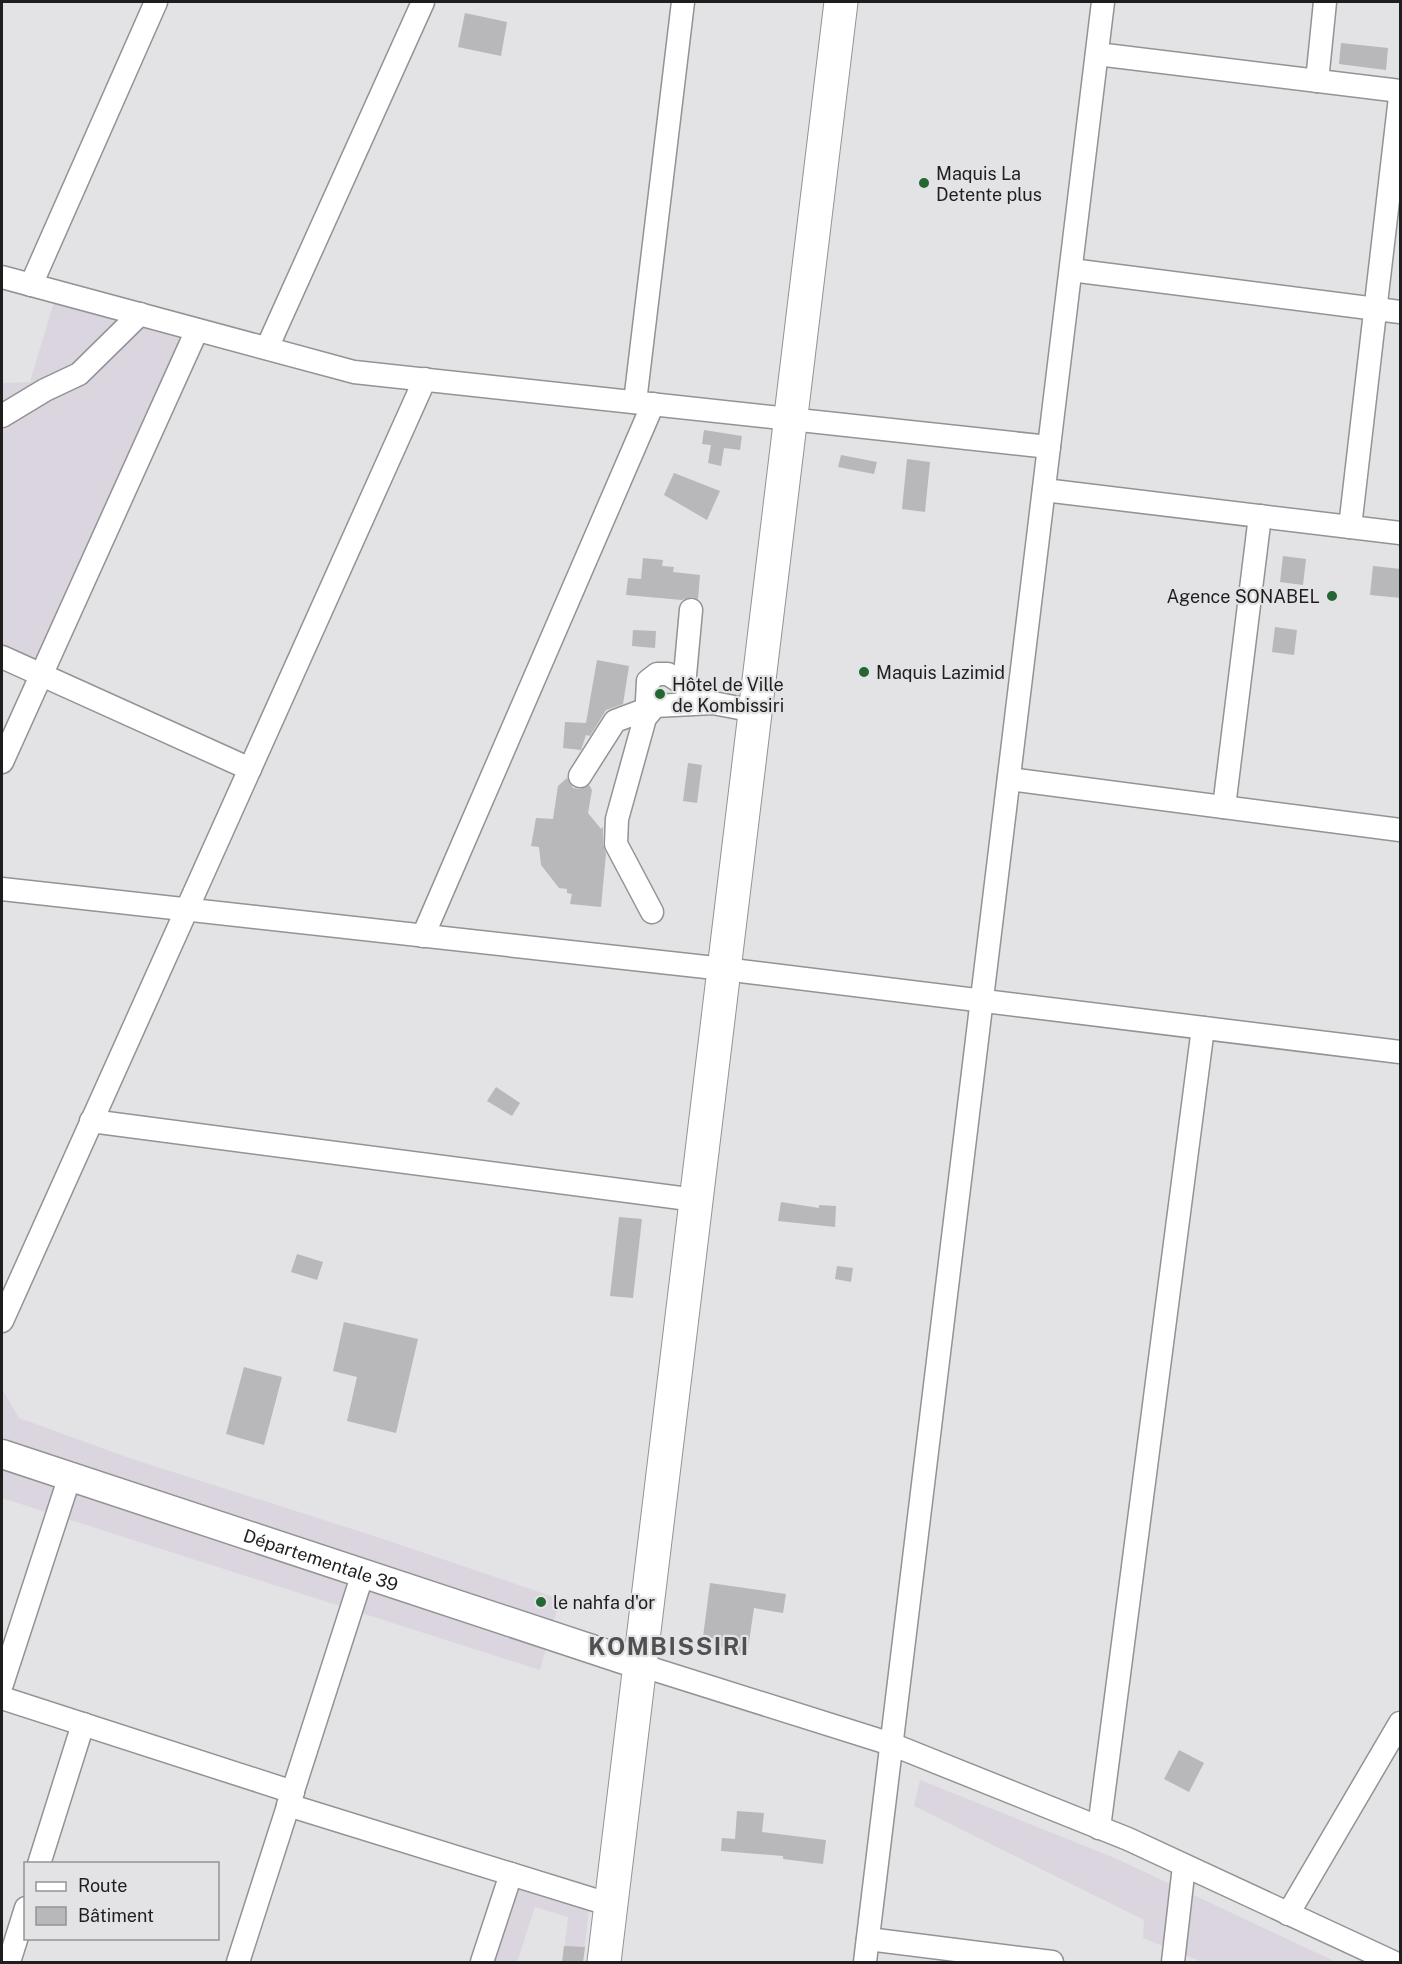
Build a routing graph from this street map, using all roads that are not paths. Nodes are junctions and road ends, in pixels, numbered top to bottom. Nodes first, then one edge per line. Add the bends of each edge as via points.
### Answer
1 (156, 2) edge
2 (423, 2) edge
3 (683, 2) edge
4 (841, 2) edge
5 (1103, 2) edge
6 (1325, 2) edge
7 (1097, 54) junction
8 (1317, 81) junction
9 (1401, 91) edge
10 (1401, 97) edge
11 (1071, 270) junction
12 (2, 277) edge
13 (31, 285) junction
14 (1376, 308) junction
15 (1401, 312) edge
16 (140, 314) junction
17 (197, 330) junction
18 (267, 348) junction
19 (425, 379) junction
20 (644, 403) junction
21 (2, 416) edge
22 (790, 419) junction
23 (1049, 447) junction
24 (1044, 490) junction
25 (1260, 516) junction
26 (1350, 527) junction
27 (1401, 533) edge
28 (691, 610) dead end
29 (2, 657) edge
30 (41, 675) junction
31 (684, 686) junction
32 (713, 703) junction
33 (655, 706) junction
34 (755, 711) junction
35 (2, 762) edge
36 (250, 769) junction
37 (580, 776) dead end
38 (1009, 779) junction
39 (1224, 807) junction
40 (1401, 830) edge
41 (2, 889) edge
42 (187, 909) junction
43 (652, 912) dead end
44 (423, 936) junction
45 (724, 969) junction
46 (982, 1000) junction
47 (1203, 1028) junction
48 (1401, 1052) edge
49 (91, 1121) junction
50 (696, 1200) junction
51 (2, 1320) edge
52 (2, 1454) edge
53 (70, 1476) junction
54 (363, 1573) junction
55 (640, 1665) junction
56 (2, 1684) edge
57 (2, 1698) edge
58 (1401, 1723) edge
59 (83, 1724) junction
60 (891, 1744) junction
61 (290, 1799) junction
62 (1099, 1828) junction
63 (39, 1862) edge
64 (1184, 1866) junction
65 (511, 1874) junction
66 (611, 1905) junction
67 (24, 1914) edge
68 (1288, 1914) junction
69 (868, 1939) junction
70 (1401, 1958) edge
71 (9, 1962) edge
72 (238, 1962) edge
73 (482, 1962) edge
74 (604, 1962) edge
75 (865, 1962) edge
76 (1052, 1962) edge
77 (1173, 1962) edge
78 (1393, 1962) edge
79 (1398, 1962) edge

1 - 13 street
2 - 18 street
3 - 20 street
4 - 22 highway
5 - 7 street
6 - 8 street
7 - 8 street
7 - 11 street
8 - 9 street
10 - 14 street
11 - 14 street
11 - 23 street
12 - 13 street
13 - 16 street
14 - 15 street
14 - 26 street
16 - 17 street
16 - 21 street via 79,374
17 - 18 street
17 - 30 street
18 - 19 street via 354,372
19 - 20 street
19 - 36 street
20 - 22 street
20 - 44 street
22 - 23 street
22 - 34 highway
23 - 24 street
24 - 25 street
24 - 38 street
25 - 26 street
25 - 39 street
26 - 27 street
28 - 31 street
29 - 30 street
30 - 35 street
30 - 36 street
31 - 32 street
31 - 33 street via 668,674 657,674 648,681 646,693 647,700
32 - 33 street
32 - 34 street
33 - 37 street via 615,721
33 - 43 street via 645,718 617,819 616,844
34 - 45 highway
36 - 42 street
38 - 39 street
38 - 46 street
39 - 40 street
41 - 42 street
42 - 44 street
42 - 49 street
44 - 45 street
45 - 46 street
45 - 50 highway
46 - 47 street
46 - 60 street
47 - 48 street
47 - 62 street
49 - 50 street
49 - 51 street
50 - 55 highway
52 - 53 main road, Départementale 39
53 - 54 main road, Départementale 39
53 - 56 street
54 - 55 main road, Départementale 39
54 - 61 street
55 - 60 street
55 - 66 highway
57 - 59 street
58 - 68 street
59 - 61 street
59 - 63 street
60 - 62 street
60 - 69 street
61 - 65 street
61 - 72 street
62 - 64 street
64 - 68 street
64 - 77 street
65 - 66 street
65 - 73 street
66 - 74 highway
67 - 71 street
68 - 78 street
69 - 75 street
69 - 76 street
70 - 79 street

